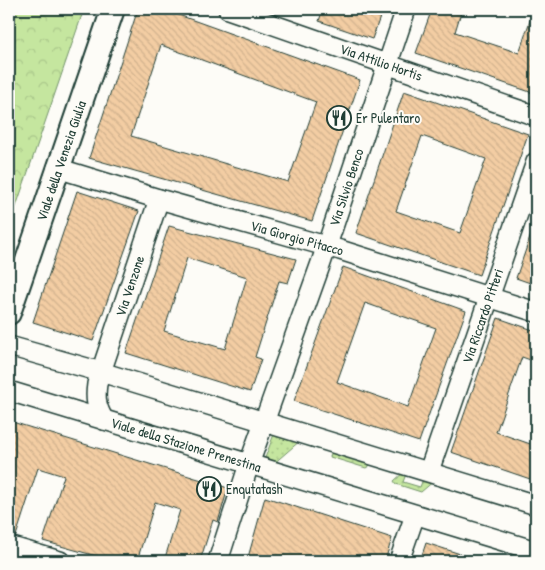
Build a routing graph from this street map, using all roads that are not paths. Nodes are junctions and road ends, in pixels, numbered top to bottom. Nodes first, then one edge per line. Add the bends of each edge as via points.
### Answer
1 (113, 9) edge
2 (228, 9) edge
3 (406, 9) edge
4 (387, 65) junction
5 (536, 116) edge
6 (536, 162) edge
7 (57, 168) junction
8 (159, 199) junction
9 (326, 246) junction
10 (490, 297) junction
11 (536, 312) edge
12 (9, 313) edge
13 (9, 346) edge
14 (101, 372) junction
15 (9, 391) edge
16 (104, 420) junction
17 (264, 422) junction
18 (249, 464) junction
19 (429, 471) junction
20 (536, 505) edge
21 (415, 514) junction
22 (9, 546) edge
23 (536, 552) edge
24 (60, 561) edge
25 (218, 561) edge
26 (399, 561) edge

1 - 7 street, Viale della Venezia Giulia
2 - 4 street, Via Attilio Hortis
3 - 4 street, Via Silvio Benco
4 - 5 street, Via Attilio Hortis
4 - 9 street, Via Silvio Benco
6 - 10 street, Via Riccardo Pitteri
7 - 8 street, Via Giorgio Pitacco
7 - 12 street, Viale della Venezia Giulia
8 - 9 street, Via Giorgio Pitacco
8 - 14 street, Via Venzone
9 - 10 street, Via Giorgio Pitacco
9 - 17 street, Via Silvio Benco
10 - 11 street, Via Giorgio Pitacco
10 - 19 street, Via Riccardo Pitteri
13 - 14 street
14 - 16 street, Via Venzone via 95,395
14 - 17 street
15 - 16 street, Viale della Stazione Prenestina
16 - 18 street, Viale della Stazione Prenestina
17 - 18 street, Via Silvio Benco
17 - 19 street
18 - 21 street, Viale della Stazione Prenestina
18 - 25 street, Via Silvio Benco
19 - 20 street
21 - 23 street, Viale della Stazione Prenestina
21 - 26 street
22 - 24 street

